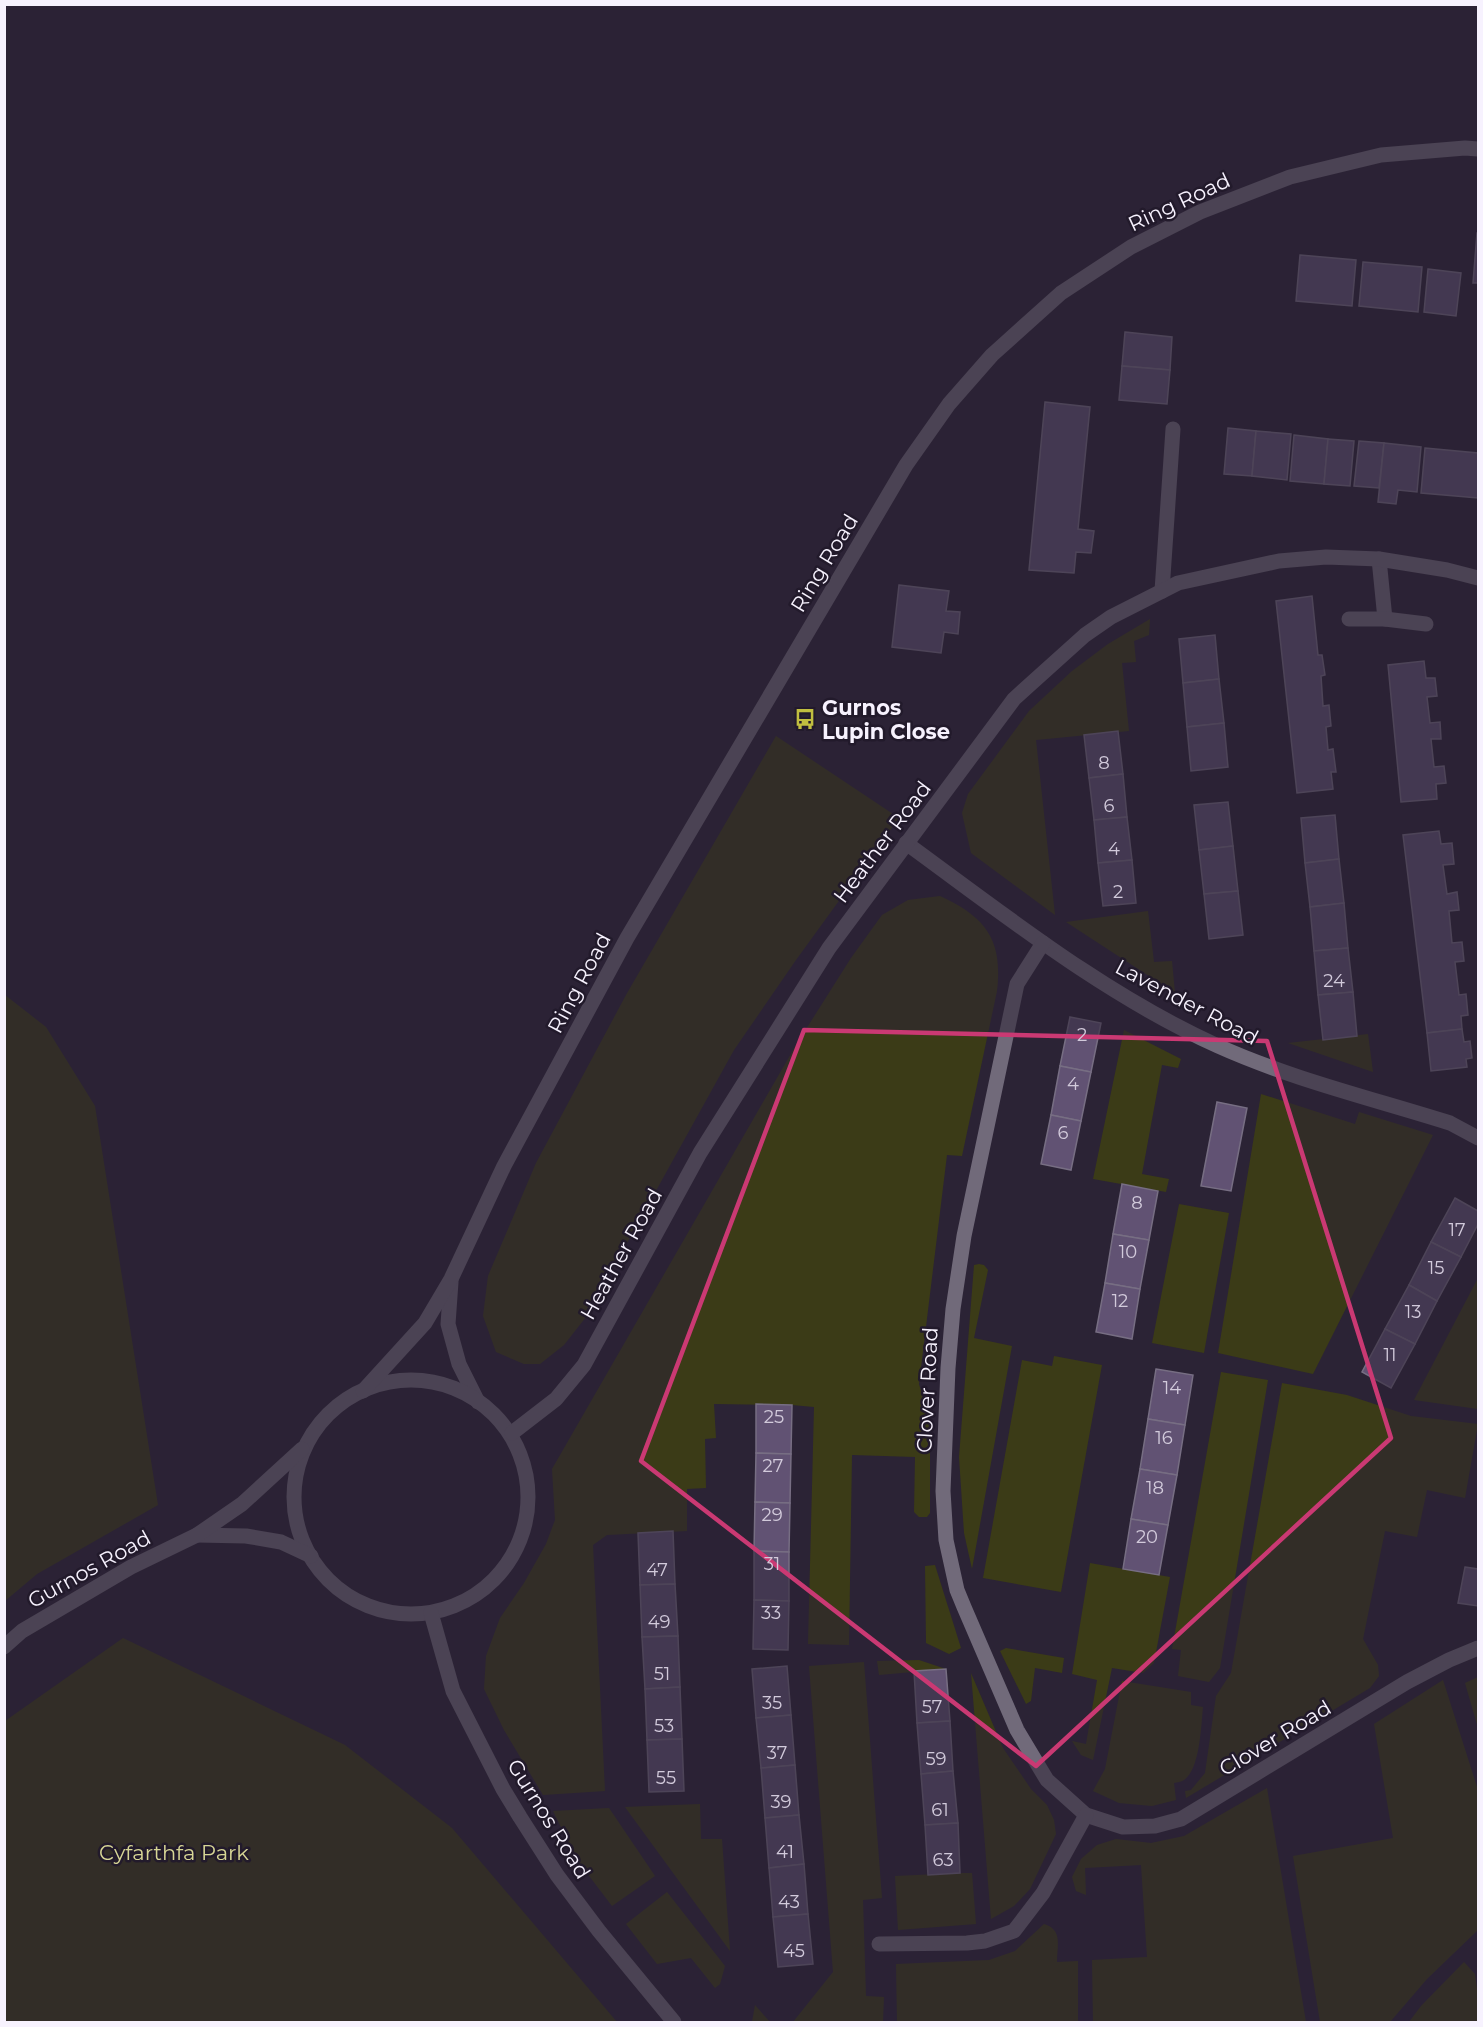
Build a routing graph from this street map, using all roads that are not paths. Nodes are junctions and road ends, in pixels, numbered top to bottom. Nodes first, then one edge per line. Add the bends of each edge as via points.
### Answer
1 (1479, 149) edge
2 (1173, 429) dead end
3 (1380, 559) junction
4 (1479, 578) edge
5 (1162, 591) junction
6 (1349, 619) dead end
7 (1385, 619) junction
8 (1426, 624) dead end
9 (906, 843) junction
10 (1043, 943) junction
11 (1479, 1138) edge
12 (451, 1279) junction
13 (363, 1391) junction
14 (478, 1402) junction
15 (512, 1433) junction
16 (308, 1444) junction
17 (197, 1534) junction
18 (312, 1557) junction
19 (431, 1613) junction
20 (4, 1647) edge
21 (1479, 1648) edge
22 (1086, 1815) junction
23 (879, 1944) dead end
24 (674, 2022) edge

1 - 12 street, Ring Road via 1381,155 1290,177 1200,212 1131,247 1061,293 992,355 949,404 906,465 633,928 504,1166
2 - 5 street
3 - 4 street, Heather Road
3 - 5 street, Heather Road via 1326,557 1279,561 1178,583
3 - 7 street
5 - 9 street, Heather Road via 1084,634 1014,699
6 - 7 street
7 - 8 street
9 - 10 street, Lavender Road
9 - 15 street, Heather Road via 829,948 700,1153 584,1365 556,1399
10 - 11 street, Lavender Road via 1133,1001 1217,1046 1266,1066 1450,1123
10 - 22 street, Clover Road via 1017,984 964,1236 948,1368 943,1491 946,1540 957,1590 1017,1730 1047,1780
12 - 13 street, Ring Road via 425,1323
12 - 14 street, Ring Road via 448,1324 459,1364
13 - 14 street, Gurnos Road via 379,1383 417,1380 457,1388
13 - 16 street, Gurnos Road via 344,1400 316,1427
14 - 15 street, Gurnos Road
15 - 19 street, Gurnos Road via 530,1497 517,1550 482,1592
16 - 17 street, Gurnos Road via 242,1504
16 - 18 street, Gurnos Road via 299,1461 293,1500 301,1540
17 - 18 street, Gurnos Road via 280,1542
17 - 20 street, Gurnos Road via 131,1567 22,1631
18 - 19 street, Gurnos Road via 322,1574 353,1600 391,1614
19 - 24 street, Gurnos Road via 453,1691 509,1798 557,1875
21 - 22 street, Clover Road via 1407,1682 1181,1819 1155,1826 1123,1827
22 - 23 street via 1043,1893 1014,1931 967,1943

